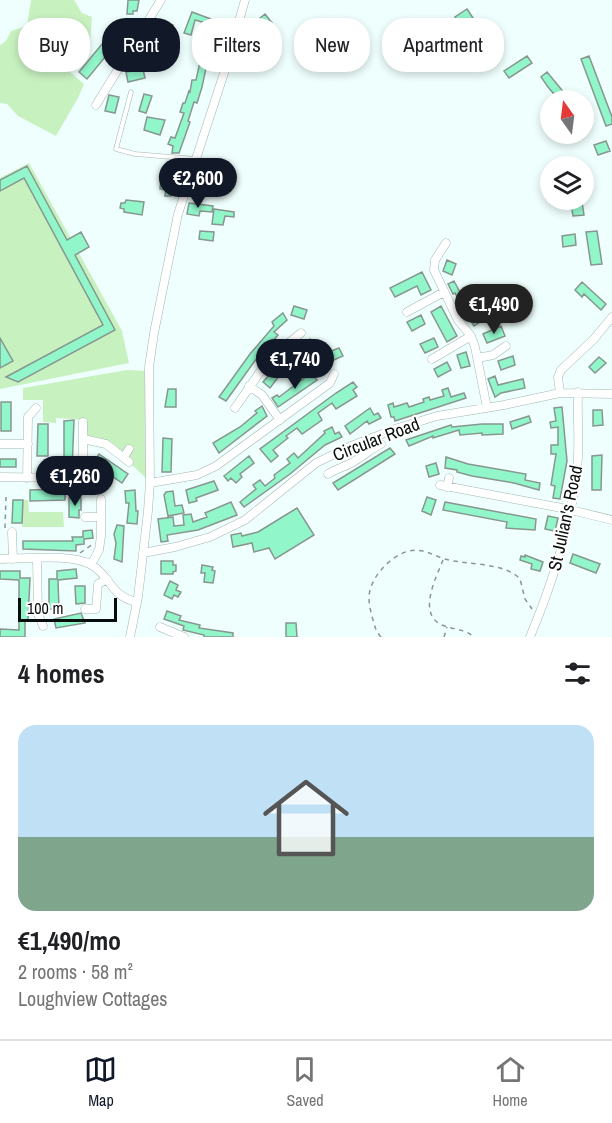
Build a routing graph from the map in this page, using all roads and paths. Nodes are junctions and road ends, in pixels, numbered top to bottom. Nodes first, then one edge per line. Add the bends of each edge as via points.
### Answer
1 (161, 0) edge
2 (245, 0) edge
3 (131, 92) dead end
4 (96, 105) dead end
5 (196, 159) junction
6 (446, 243) dead end
7 (444, 292) junction
8 (410, 307) dead end
9 (612, 317) edge
10 (291, 328) dead end
11 (471, 336) junction
12 (506, 346) dead end
13 (478, 358) junction
14 (432, 359) dead end
15 (334, 374) dead end
16 (249, 386) junction
17 (578, 392) junction
18 (560, 393) junction
19 (612, 394) edge
20 (36, 408) dead end
21 (235, 408) dead end
22 (487, 408) junction
23 (280, 420) junction
24 (83, 422) dead end
25 (83, 438) junction
26 (0, 444) edge
27 (28, 444) junction
28 (381, 444) dead end
29 (351, 446) junction
30 (129, 449) dead end
31 (358, 458) junction
32 (328, 474) dead end
33 (0, 477) edge
34 (27, 478) junction
35 (449, 478) dead end
36 (78, 482) dead end
37 (150, 483) junction
38 (6, 497) dead end
39 (99, 498) joint
40 (570, 510) junction
41 (85, 517) dead end
42 (101, 517) junction
43 (612, 520) edge
44 (9, 530) joint
45 (97, 541) dead end
46 (143, 553) junction
47 (77, 556) dead end
48 (13, 559) junction
49 (37, 559) junction
50 (444, 559) junction
51 (0, 560) edge
52 (91, 565) junction
53 (107, 579) junction
54 (137, 602) junction
55 (85, 609) dead end
56 (540, 612) junction
57 (43, 626) dead end
58 (447, 626) junction
59 (160, 627) dead end
60 (130, 637) edge
61 (184, 637) edge
62 (381, 637) edge
63 (444, 637) edge
64 (474, 637) edge
65 (530, 637) edge

1 - 4 street
2 - 5 street
3 - 5 lane via 116,149
5 - 37 street via 178,214 149,367
6 - 7 street via 433,265
7 - 8 street
7 - 11 street
9 - 18 street via 561,370
10 - 16 street via 298,334 269,359
11 - 13 street
11 - 14 street
12 - 13 street via 493,355
13 - 22 street
15 - 23 street via 330,383
16 - 21 street
16 - 23 street via 262,395
17 - 18 street, Circular Road
17 - 19 street
17 - 40 street, St Julian's Road via 579,442
18 - 22 street, Circular Road
20 - 27 street via 28,417
22 - 29 street, Circular Road via 437,416
23 - 37 street via 197,475
24 - 25 street
25 - 30 street via 106,444 126,459
25 - 34 street via 80,476
26 - 27 street
27 - 34 street
28 - 31 street
29 - 31 street
29 - 46 street, Circular Road via 316,464 245,520 210,537
31 - 32 street
33 - 34 street
35 - 40 street via 443,486
36 - 39 path via 91,487
37 - 46 street
38 - 44 path
39 - 42 street
40 - 43 street
40 - 56 street, St Julian's Road via 550,589
41 - 42 street
42 - 52 street via 99,550
44 - 48 street
45 - 47 path
46 - 54 street
48 - 49 street
48 - 51 street
49 - 52 street via 67,559
49 - 57 street via 38,614
50 - 56 path via 477,563 517,575 528,605
50 - 58 path via 429,611 435,620
50 - 62 path via 425,551 409,551 382,569 369,597
52 - 53 street
53 - 54 street via 115,592
53 - 55 street via 98,584 96,609
54 - 60 street
56 - 65 street, St Julian's Road
58 - 63 path
58 - 64 path
59 - 61 street

